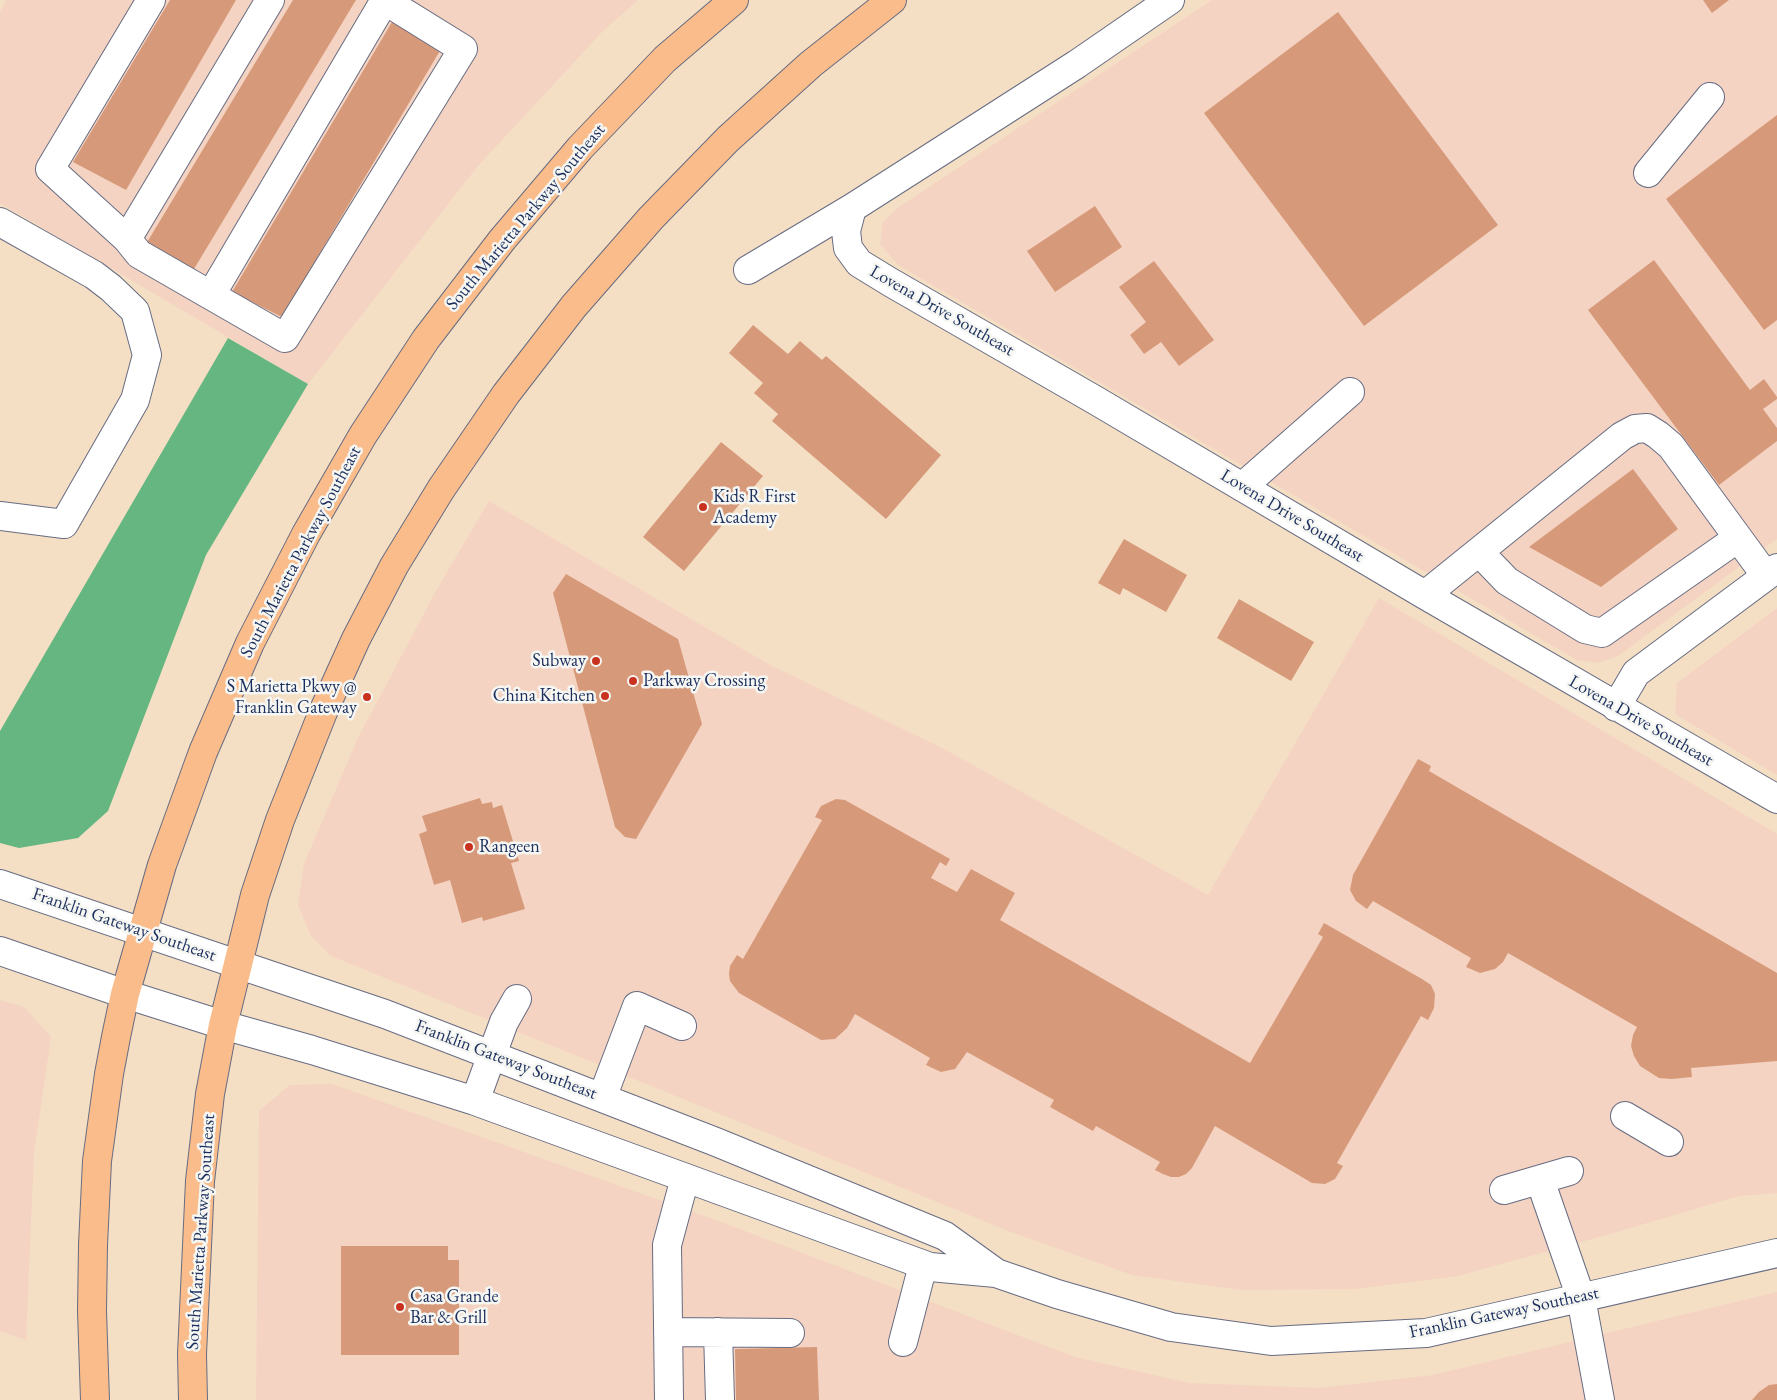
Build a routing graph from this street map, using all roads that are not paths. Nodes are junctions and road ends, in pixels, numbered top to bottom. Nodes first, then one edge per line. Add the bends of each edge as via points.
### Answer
1 (151, 0) edge
2 (270, 0) edge
3 (385, 0) edge
4 (734, 0) edge
5 (892, 0) edge
6 (1170, 0) edge
7 (1710, 97) dead end
8 (1648, 173) dead end
9 (852, 208) junction
10 (0, 222) edge
11 (127, 239) junction
12 (748, 270) dead end
13 (211, 295) junction
14 (1350, 392) dead end
15 (1242, 487) junction
16 (0, 516) edge
17 (1738, 538) junction
18 (1479, 552) junction
19 (1771, 572) edge
20 (1425, 596) junction
21 (1616, 706) junction
22 (1777, 799) edge
23 (0, 884) edge
24 (142, 932) junction
25 (0, 951) edge
26 (238, 964) junction
27 (125, 994) junction
28 (517, 999) dead end
29 (223, 1025) junction
30 (682, 1026) dead end
31 (492, 1055) junction
32 (602, 1098) junction
33 (475, 1101) junction
34 (1625, 1116) dead end
35 (1668, 1142) dead end
36 (1569, 1171) dead end
37 (685, 1178) junction
38 (1540, 1180) junction
39 (1504, 1190) dead end
40 (1777, 1253) edge
41 (923, 1264) junction
42 (996, 1273) junction
43 (1582, 1298) junction
44 (668, 1332) junction
45 (718, 1332) junction
46 (790, 1333) dead end
47 (903, 1342) dead end
48 (95, 1400) edge
49 (193, 1400) edge
50 (669, 1400) edge
51 (720, 1400) edge
52 (1600, 1400) edge

1 - 11 street via 50,169
2 - 11 street
3 - 13 street
3 - 13 street via 463,49 285,338
4 - 24 highway, South Marietta Parkway Southeast via 665,59 574,155 502,240 426,339 363,435 306,534 246,652 203,752 162,865
5 - 26 highway, South Marietta Parkway Southeast via 811,64 735,133 651,218 574,306 517,379 441,488 390,574 323,712 255,895
6 - 9 street
7 - 8 street
9 - 12 street
9 - 15 street, Lovena Drive Southeast via 846,231 848,248 860,263
10 - 16 street via 94,275 136,311 147,355 135,400 64,524
11 - 13 street via 140,254
14 - 15 street
15 - 20 street, Lovena Drive Southeast
17 - 18 street via 1602,632 1585,629 1507,581
17 - 18 street via 1671,446 1647,428 1635,429 1622,436
17 - 19 street
18 - 20 street
19 - 21 street via 1636,673
20 - 21 street, Lovena Drive Southeast
21 - 22 street, Lovena Drive Southeast
23 - 24 street, Franklin Gateway Southeast
24 - 26 street, Franklin Gateway Southeast
24 - 27 highway, South Marietta Parkway Southeast
25 - 27 street, Franklin Gateway Southeast
26 - 29 highway, South Marietta Parkway Southeast
26 - 31 street, Franklin Gateway Southeast via 385,1014
27 - 29 street, Franklin Gateway Southeast
27 - 48 highway, South Marietta Parkway Southeast via 109,1074 98,1161 92,1311
28 - 31 street
29 - 33 street, Franklin Gateway Southeast
29 - 49 highway, South Marietta Parkway Southeast via 210,1094 200,1181
30 - 32 street via 637,1006
31 - 32 street, Franklin Gateway Southeast
31 - 33 street
32 - 42 street, Franklin Gateway Southeast via 945,1236
33 - 37 street, Franklin Gateway Southeast
34 - 35 street
36 - 38 street
37 - 41 street, Franklin Gateway Southeast
37 - 44 street via 667,1245
38 - 39 street
38 - 43 street
40 - 43 street, Franklin Gateway Southeast
41 - 42 street, Franklin Gateway Southeast
41 - 47 street
42 - 43 street, Franklin Gateway Southeast via 1171,1327 1271,1341 1426,1333
43 - 52 street
44 - 45 street
44 - 50 street
45 - 46 street
45 - 51 street

